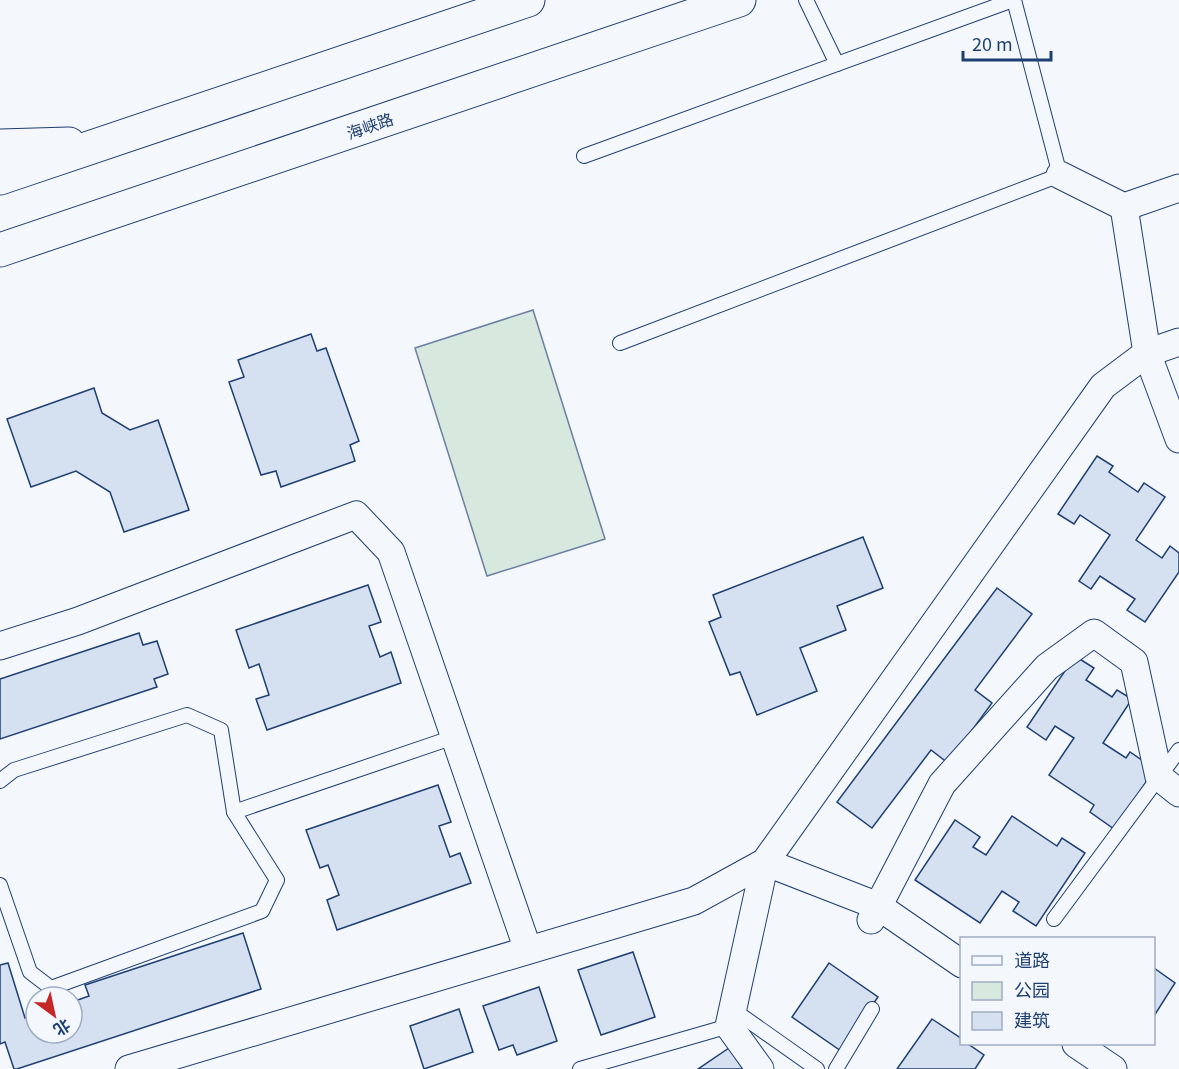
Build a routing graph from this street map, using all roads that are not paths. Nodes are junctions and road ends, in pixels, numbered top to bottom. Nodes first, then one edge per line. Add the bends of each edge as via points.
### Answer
1 (528, 0) edge
2 (740, 0) edge
3 (806, 0) edge
4 (1013, 0) edge
5 (837, 64) junction
6 (101, 144) junction
7 (0, 146) edge
8 (584, 156) dead end
9 (1059, 175) junction
10 (0, 178) edge
11 (1179, 188) edge
12 (1124, 207) junction
13 (43, 237) junction
14 (0, 250) edge
15 (0, 260) edge
16 (1179, 342) edge
17 (620, 343) dead end
18 (1147, 353) junction
19 (1179, 440) edge
20 (0, 646) edge
21 (454, 736) junction
22 (1179, 750) edge
23 (0, 781) edge
24 (1169, 785) edge
25 (234, 812) junction
26 (765, 862) junction
27 (0, 885) edge
28 (875, 913) junction
29 (1054, 918) dead end
30 (528, 950) junction
31 (960, 963) edge
32 (872, 1010) dead end
33 (730, 1017) junction
34 (1077, 1045) edge
35 (129, 1069) edge
36 (580, 1069) edge
37 (760, 1069) edge
38 (817, 1069) edge
39 (836, 1069) edge
40 (1113, 1069) edge

1 - 6 highway
2 - 13 highway, 海峡路
3 - 5 lane
4 - 5 lane
4 - 9 lane
5 - 8 lane
6 - 7 highway
6 - 10 highway
9 - 12 street
9 - 17 lane
11 - 12 street
12 - 18 street
13 - 14 highway, 海峡路
13 - 15 highway
16 - 18 street
18 - 19 street
18 - 26 street via 1103,386
20 - 21 street via 78,621 356,515 391,552
21 - 25 lane
21 - 30 street
22 - 24 lane
23 - 25 lane via 14,770 187,715 221,730
24 - 28 street via 1134,662 1094,633 1047,666 942,784
24 - 29 lane
25 - 27 lane via 277,880 262,911 51,988 30,972
26 - 28 street
26 - 30 street via 694,901
26 - 33 street
28 - 31 street
30 - 35 street
32 - 39 lane
33 - 36 lane
33 - 37 street
33 - 38 lane
34 - 40 street

